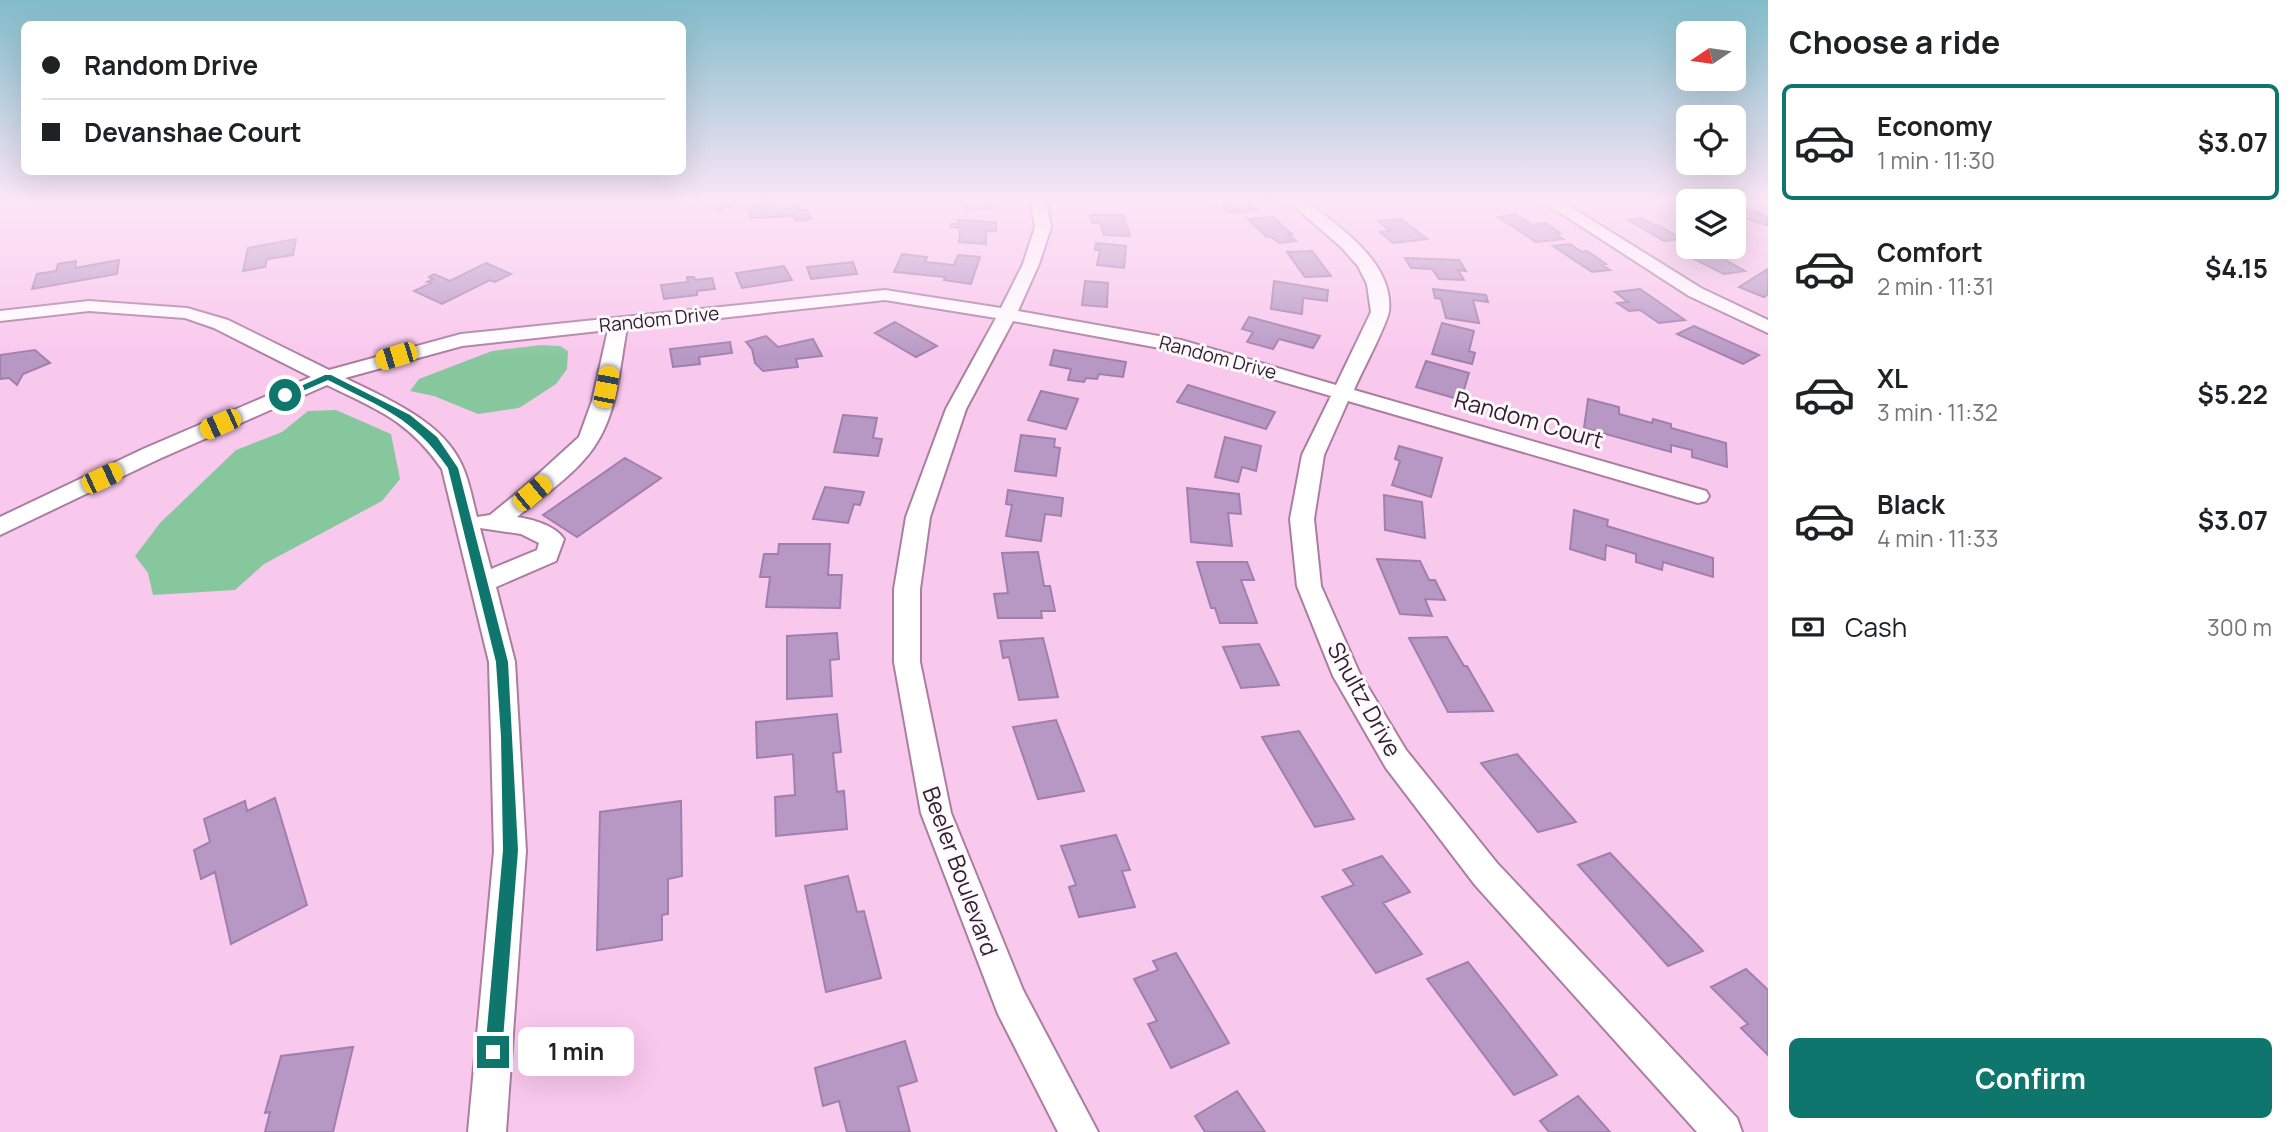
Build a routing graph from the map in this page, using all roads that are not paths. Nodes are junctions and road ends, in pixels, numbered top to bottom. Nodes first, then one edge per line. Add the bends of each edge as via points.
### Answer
1 (1035, 252) edge
2 (1354, 252) edge
3 (1631, 252) edge
4 (1007, 315) junction
5 (0, 317) edge
6 (618, 324) junction
7 (1768, 327) edge
8 (328, 377) junction
9 (1345, 392) junction
10 (1698, 496) dead end
11 (466, 520) junction
12 (495, 523) junction
13 (0, 527) edge
14 (482, 583) junction
15 (487, 1132) edge
16 (1079, 1132) edge
17 (1723, 1132) edge

1 - 4 street, Beeler Boulevard
2 - 9 street, Shultz Drive via 1372,275 1380,312
3 - 7 street via 1695,292
4 - 6 street, Random Drive via 920,297 885,295
4 - 9 street, Random Drive via 1121,332
4 - 16 street, Beeler Boulevard via 956,410 918,517 907,589 907,662 936,813 1010,1002
5 - 8 street via 89,306 187,313 221,324
6 - 8 street, Random Drive via 461,340
6 - 12 street via 606,387 589,438 550,478
8 - 11 street via 407,417 433,440 453,468
8 - 13 street, Random Drive via 151,454
9 - 10 street, Random Court
9 - 17 street, Shultz Drive via 1313,455 1302,519 1309,586 1347,676 1396,759 1486,874
11 - 12 street
11 - 14 street
12 - 14 street via 525,526 552,539 547,555
14 - 15 street via 502,662 510,850

